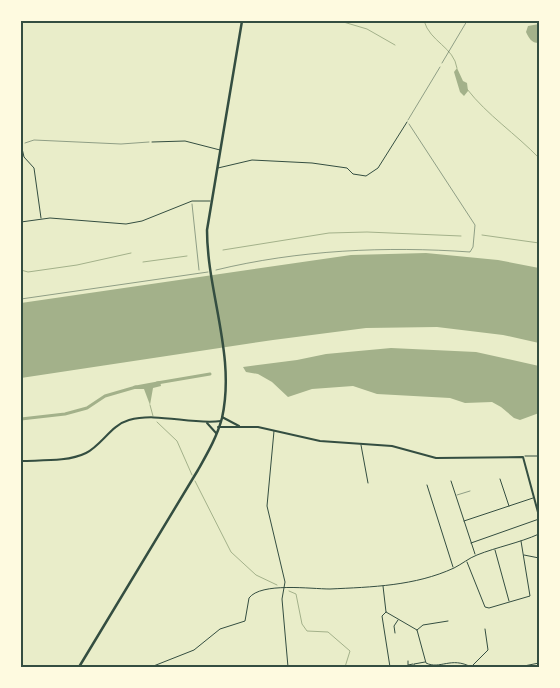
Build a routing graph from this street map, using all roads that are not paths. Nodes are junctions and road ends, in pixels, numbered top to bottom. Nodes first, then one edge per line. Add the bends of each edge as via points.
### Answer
1 (242, 21) edge
2 (407, 122) road end
3 (152, 142) road end
4 (21, 144) edge
5 (220, 150) junction
6 (216, 168) junction
7 (210, 201) junction
8 (41, 218) junction
9 (21, 222) edge
10 (221, 419) junction
11 (207, 422) junction
12 (239, 426) junction
13 (218, 428) junction
14 (274, 431) junction
15 (216, 434) junction
16 (361, 444) junction
17 (539, 456) edge
18 (523, 457) junction
19 (21, 461) edge
20 (500, 479) dead end
21 (451, 481) dead end
22 (368, 482) dead end
23 (427, 485) dead end
24 (470, 491) dead end
25 (456, 496) junction
26 (534, 498) junction
27 (509, 506) junction
28 (538, 510) edge
29 (539, 518) edge
30 (464, 521) junction
31 (539, 534) edge
32 (521, 541) junction
33 (471, 543) junction
34 (495, 549) junction
35 (523, 554) junction
36 (475, 555) junction
37 (539, 558) edge
38 (466, 561) junction
39 (453, 568) junction
40 (382, 586) junction
41 (284, 588) junction
42 (509, 602) junction
43 (386, 612) junction
44 (398, 619) junction
45 (448, 621) dead end
46 (485, 629) dead end
47 (417, 630) junction
48 (395, 633) dead end
49 (408, 661) dead end
50 (425, 662) junction
51 (539, 663) edge
52 (442, 664) junction
53 (414, 665) edge
54 (524, 666) edge
55 (79, 667) edge
56 (152, 667) edge
57 (288, 667) edge
58 (390, 667) edge
59 (442, 667) edge
60 (471, 667) edge

1 - 5 main road
2 - 6 street via 378,168 366,176 353,174 347,168 312,163 252,160
3 - 5 street via 185,141
4 - 8 street via 24,157 34,168
5 - 6 main road
6 - 7 main road
7 - 8 street via 192,201 126,224
7 - 10 main road via 207,230 209,265 224,357
8 - 9 street
10 - 11 street
10 - 12 street
10 - 13 main road
11 - 15 street
11 - 19 street via 132,420 114,429 86,453
12 - 13 street
12 - 14 street
13 - 15 main road
14 - 16 street via 320,441
14 - 41 street via 267,506
15 - 55 main road via 198,470
16 - 18 street via 392,446 436,458
16 - 22 street
17 - 18 street
18 - 26 street
20 - 27 street
21 - 25 street
23 - 39 street
24 - 25 lane
25 - 30 street
26 - 27 street
26 - 28 street
27 - 30 street
28 - 29 street
29 - 33 street
30 - 33 street
31 - 32 street
32 - 34 street
32 - 35 street
33 - 36 street
34 - 36 street
34 - 42 street
35 - 37 street
35 - 42 street via 530,596
36 - 38 street
38 - 39 street
38 - 42 street via 486,607
39 - 40 street via 413,582
40 - 41 street
40 - 43 street
41 - 56 street via 269,588 251,595 245,620 220,629 194,650
41 - 57 street via 282,599
43 - 44 street
43 - 58 street via 382,616
44 - 47 street
44 - 48 street
45 - 47 street via 424,625
46 - 60 street via 488,650
47 - 50 street
49 - 53 street via 408,665
50 - 52 street
50 - 53 street
51 - 54 street
52 - 59 street
52 - 60 street via 460,661

